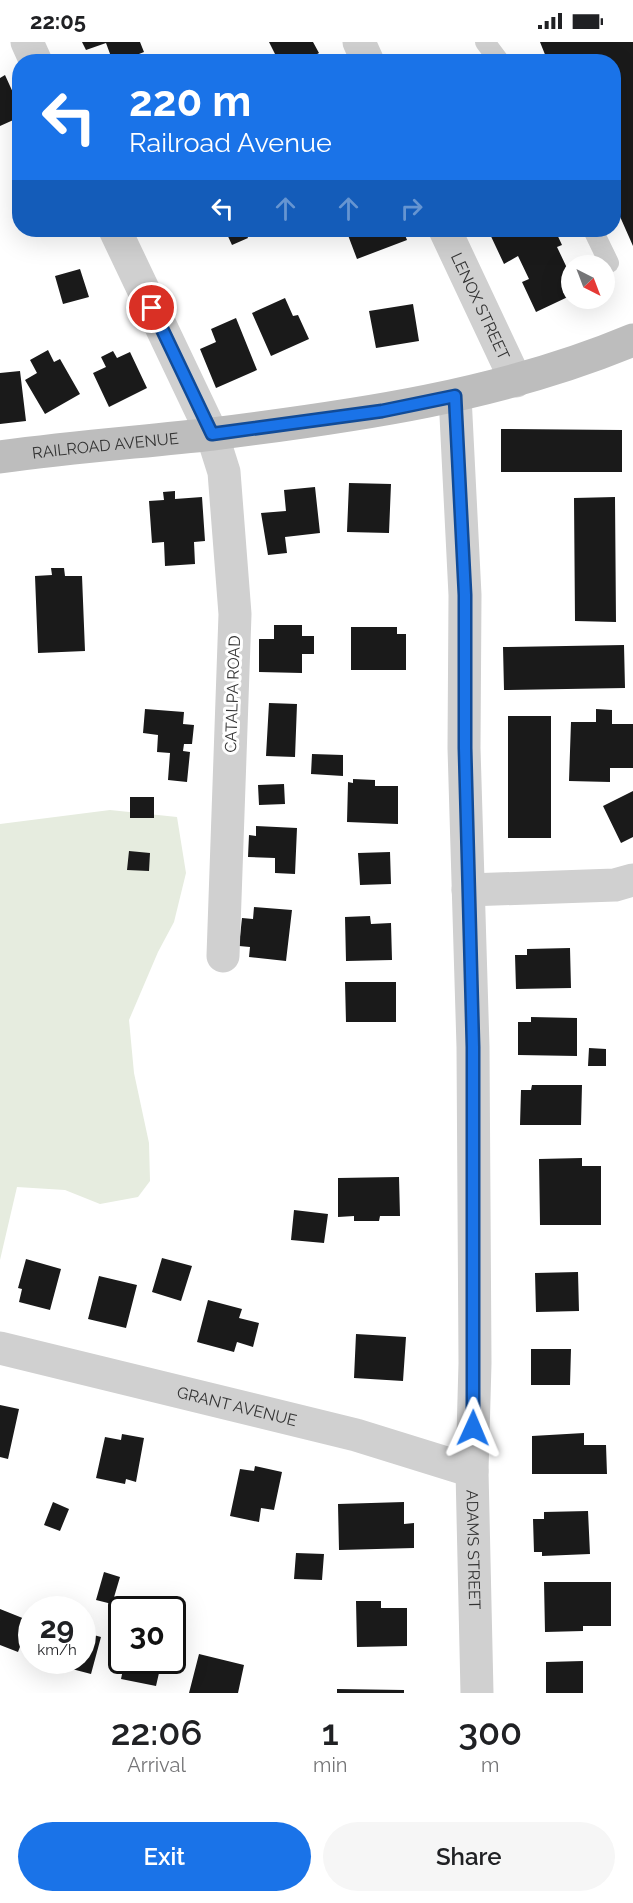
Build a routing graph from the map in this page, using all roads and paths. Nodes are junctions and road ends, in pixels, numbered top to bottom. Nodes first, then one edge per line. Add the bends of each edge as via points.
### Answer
1 (118, 237) edge
2 (448, 237) edge
3 (596, 237) edge
4 (605, 255) edge
5 (633, 340) edge
6 (516, 381) junction
7 (455, 396) junction
8 (212, 434) junction
9 (0, 457) edge
10 (633, 880) edge
11 (468, 890) junction
12 (223, 956) dead end
13 (0, 1348) edge
14 (472, 1471) junction
15 (477, 1693) edge

1 - 8 street, CATALPA ROAD
2 - 6 street, LENOX STREET
3 - 4 lane
5 - 6 street, RAILROAD AVENUE via 585,360
6 - 7 street, RAILROAD AVENUE
7 - 8 street, RAILROAD AVENUE via 382,411
7 - 11 street, ADAMS STREET via 465,595
8 - 9 street, RAILROAD AVENUE
8 - 12 street, CATALPA ROAD via 224,472 235,614
10 - 11 street via 615,885
11 - 14 street, ADAMS STREET via 473,1059
13 - 14 street, GRANT AVENUE via 356,1435
14 - 15 street, ADAMS STREET

